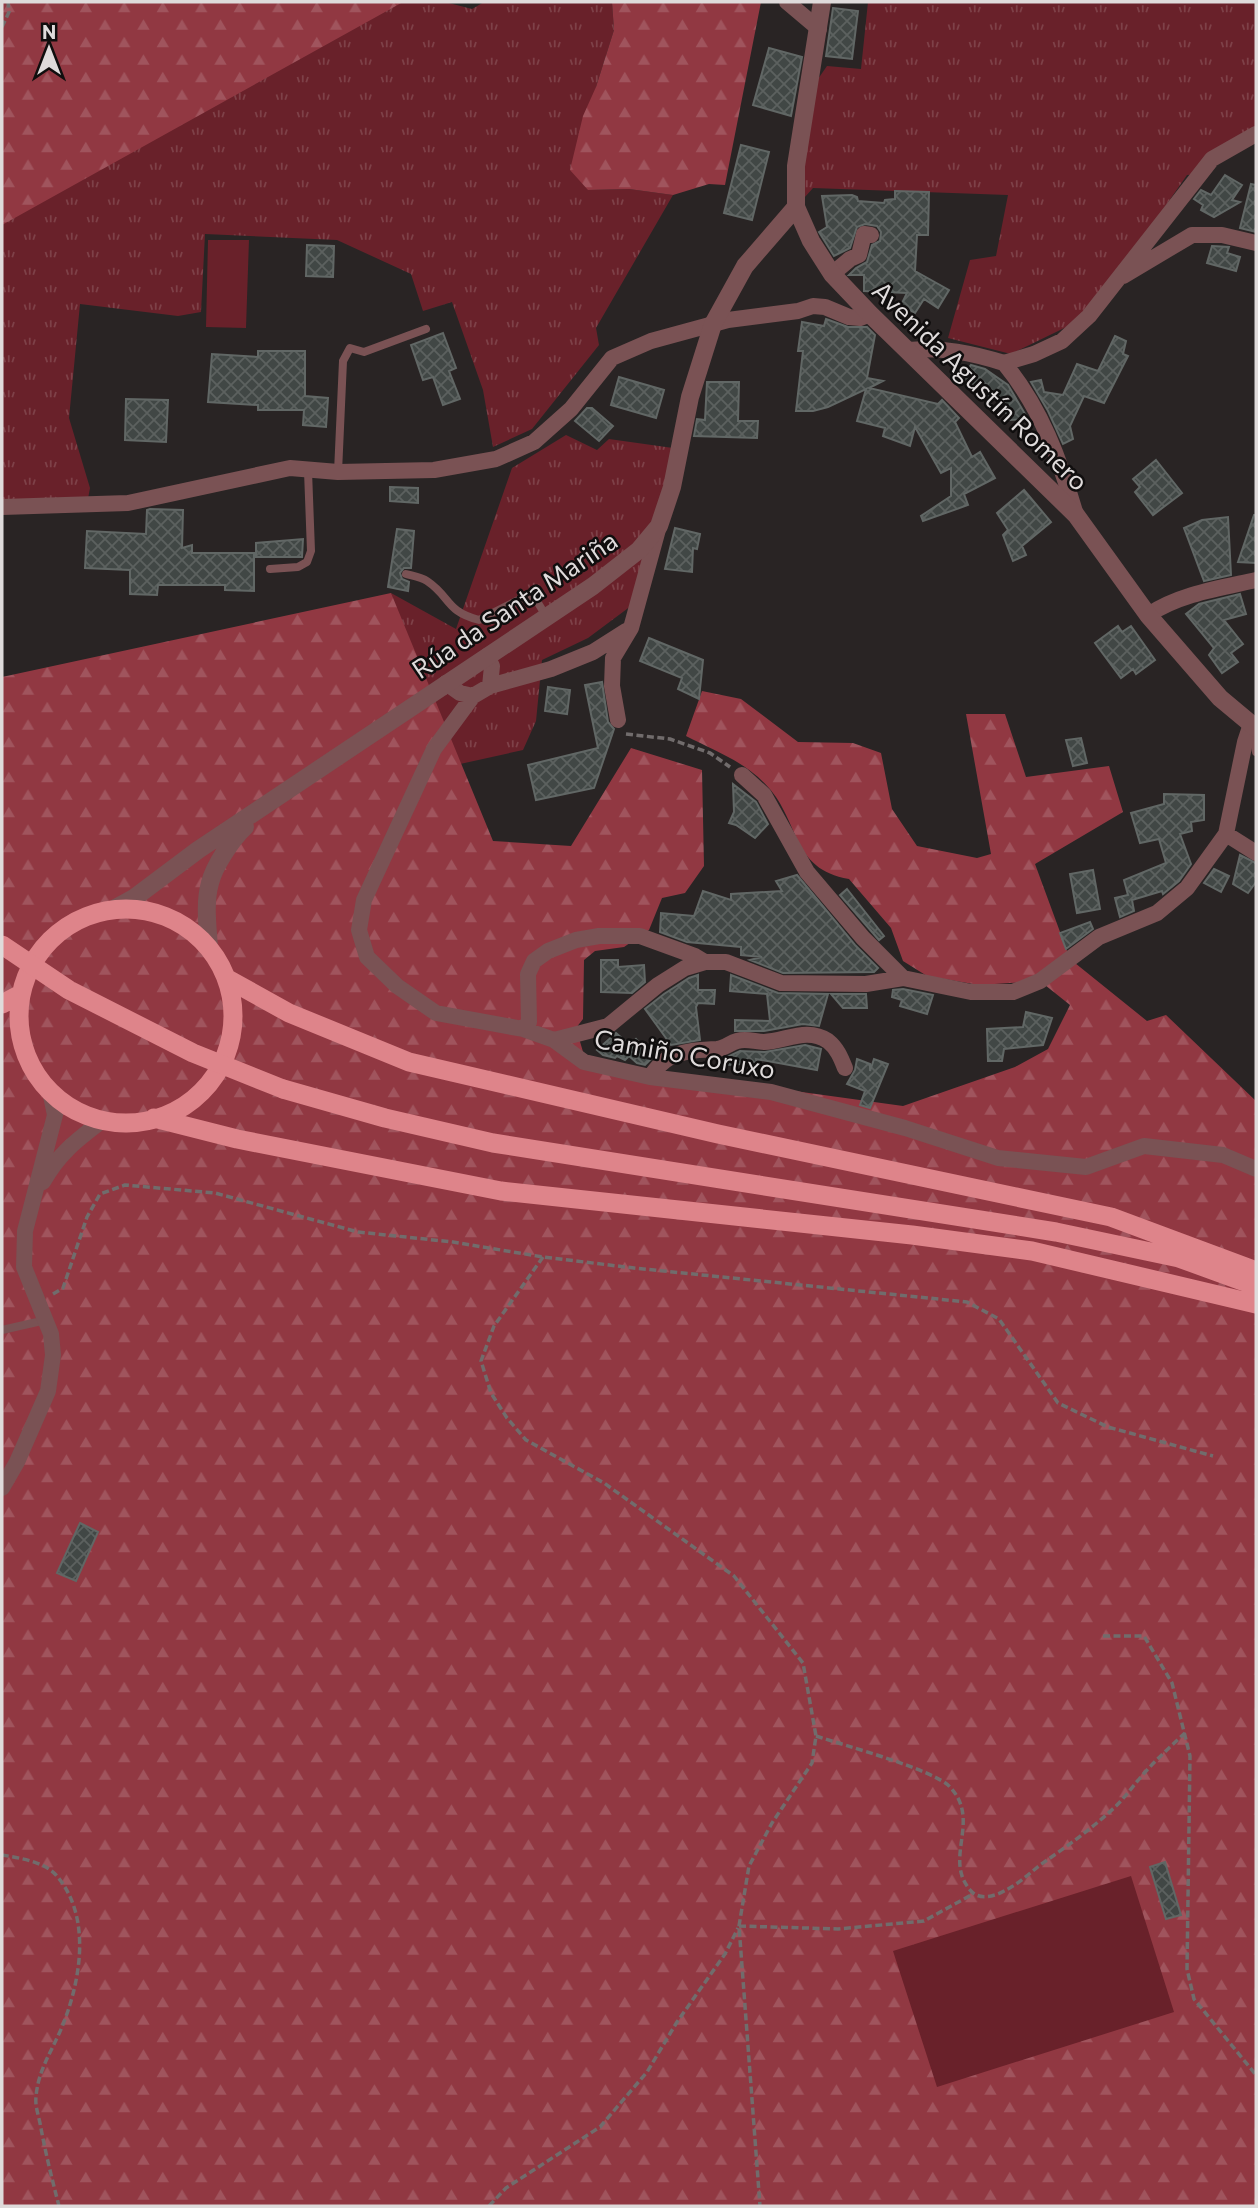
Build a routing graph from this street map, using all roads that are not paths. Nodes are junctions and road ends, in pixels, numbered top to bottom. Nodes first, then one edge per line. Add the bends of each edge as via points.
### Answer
1 (786, 2) edge
2 (822, 2) edge
3 (820, 29) junction
4 (1256, 134) edge
5 (796, 207) junction
6 (871, 235) dead end
7 (1256, 243) edge
8 (832, 274) junction
9 (1118, 279) junction
10 (870, 314) junction
11 (713, 324) junction
12 (426, 328) dead end
13 (908, 350) junction
14 (1004, 363) junction
15 (308, 471) junction
16 (338, 472) junction
17 (2, 507) edge
18 (1076, 514) junction
19 (659, 526) junction
20 (270, 569) dead end
21 (406, 574) dead end
22 (1256, 580) edge
23 (1147, 615) junction
24 (546, 616) junction
25 (631, 628) junction
26 (487, 656) junction
27 (446, 683) junction
28 (490, 686) junction
29 (473, 696) junction
30 (618, 720) road end
31 (1254, 726) edge
32 (1256, 752) edge
33 (742, 775) road end
34 (274, 801) junction
35 (1226, 834) junction
36 (1256, 853) edge
37 (114, 909) junction
38 (2, 944) edge
39 (209, 949) junction
40 (705, 962) junction
41 (226, 978) junction
42 (903, 978) junction
43 (21, 994) junction
44 (2, 1004) edge
45 (523, 1029) junction
46 (554, 1040) junction
47 (2, 1041) edge
48 (23, 1045) junction
49 (845, 1068) dead end
50 (650, 1077) junction
51 (51, 1091) junction
52 (154, 1118) junction
53 (103, 1120) junction
54 (1256, 1169) edge
55 (32, 1203) junction
56 (1256, 1271) edge
57 (1256, 1286) edge
58 (1256, 1304) edge
59 (46, 1320) junction
60 (2, 1330) edge
61 (2, 1488) edge

1 - 3 street
2 - 3 street, Avenida Agustín Romero
3 - 5 street, Avenida Agustín Romero via 796,166
4 - 9 street via 1212,159
5 - 8 street, Avenida Agustín Romero
5 - 11 street, Rúa da Santa Mariña via 745,266
6 - 8 street via 864,234 859,255
7 - 9 street via 1222,235 1192,235
8 - 10 street, Avenida Agustín Romero
9 - 14 street via 1062,341
10 - 11 street via 849,317 813,306
10 - 13 street, Avenida Agustín Romero
11 - 16 street via 651,341 612,358 571,409 534,442 496,459 434,470
11 - 19 street, Rúa da Santa Mariña
12 - 16 lane via 364,352 350,348 343,360
13 - 14 street via 955,350
13 - 18 street, Avenida Agustín Romero
14 - 18 street via 1047,429
15 - 16 street
15 - 17 street via 290,468 128,503
15 - 20 lane via 311,551 307,562
18 - 23 street, Avenida Agustín Romero
19 - 24 street, Rúa da Santa Mariña via 639,550
19 - 25 street
21 - 24 lane via 424,579 461,615 479,620 520,599 535,598
22 - 23 street via 1178,600
23 - 31 street, Avenida Agustín Romero via 1220,698
24 - 26 street, Rúa da Santa Mariña
25 - 28 street via 593,652
25 - 30 street via 612,658
26 - 27 street, Rúa da Santa Mariña
26 - 28 street via 492,666
27 - 29 street
27 - 34 street, Rúa da Santa Mariña
28 - 29 street
29 - 45 street, Camiño Coruxo via 435,748 364,900 359,930 367,957 397,986 436,1013
31 - 32 lane
31 - 35 street via 1245,742
33 - 42 street via 764,795 807,872
34 - 37 street, Rúa da Santa Mariña
34 - 39 street, Rúa da Santa Mariña via 234,837 210,882
35 - 36 street
35 - 42 street via 1187,888 1157,913 1099,937 1040,981 1013,992 971,992
37 - 39 highway via 143,910 171,919
37 - 43 highway via 84,917 57,934 43,948
38 - 57 highway, bridge via 69,990 193,1053 283,1089 385,1118 493,1143 1056,1232 1179,1258
39 - 41 highway
40 - 42 street via 726,962 781,982 866,984
40 - 45 street via 640,936 576,940 534,961 528,974 529,1021
40 - 46 street via 658,985 608,1026
41 - 52 highway via 233,1013 226,1053 197,1096
41 - 56 highway via 289,1013 409,1062 718,1134 1111,1217
43 - 44 highway
43 - 48 highway
45 - 46 street, Camiño Coruxo
46 - 50 street, Camiño Coruxo via 584,1062
47 - 48 highway
48 - 51 highway via 34,1071
49 - 50 street via 827,1040 793,1034 763,1042 747,1039 721,1049 670,1057
50 - 54 street, Camiño Coruxo via 771,1092 998,1158 1086,1167 1144,1146 1223,1155
51 - 53 highway via 76,1110
51 - 55 street via 55,1115
52 - 53 highway
52 - 58 highway via 501,1191 1032,1251
53 - 55 street via 69,1146
55 - 59 street via 24,1267
59 - 60 lane
59 - 61 street via 53,1355 48,1391

